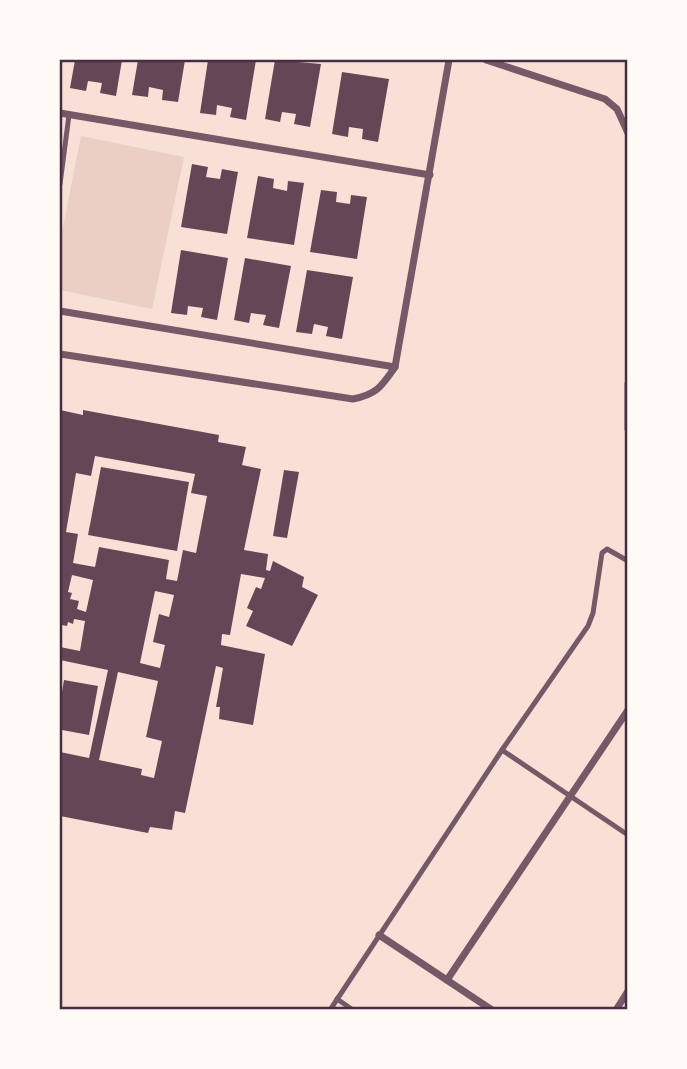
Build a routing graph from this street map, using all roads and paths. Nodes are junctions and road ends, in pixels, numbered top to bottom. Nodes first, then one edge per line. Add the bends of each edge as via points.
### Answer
1 (449, 60) edge
2 (486, 60) edge
3 (60, 113) edge
4 (69, 115) junction
5 (628, 133) edge
6 (430, 175) junction
7 (60, 184) edge
8 (60, 311) edge
9 (60, 354) edge
10 (395, 367) junction
11 (628, 384) edge
12 (628, 429) edge
13 (628, 561) edge
14 (628, 710) edge
15 (502, 750) junction
16 (569, 797) junction
17 (628, 835) edge
18 (379, 935) junction
19 (447, 980) junction
20 (628, 991) edge
21 (337, 999) junction
22 (330, 1010) edge
23 (354, 1010) edge
24 (492, 1010) edge
25 (615, 1010) edge

1 - 6 street
2 - 5 street via 605,99 617,109
3 - 4 street
4 - 6 street
4 - 7 lane
6 - 10 street
8 - 10 street
9 - 10 street via 353,399 371,395
11 - 12 street
13 - 15 lane via 607,549 601,553 588,626
14 - 16 street
15 - 16 lane
15 - 18 lane
16 - 17 lane
16 - 19 street
18 - 19 street
18 - 21 lane
19 - 24 street
20 - 25 street
21 - 22 lane
21 - 23 lane

